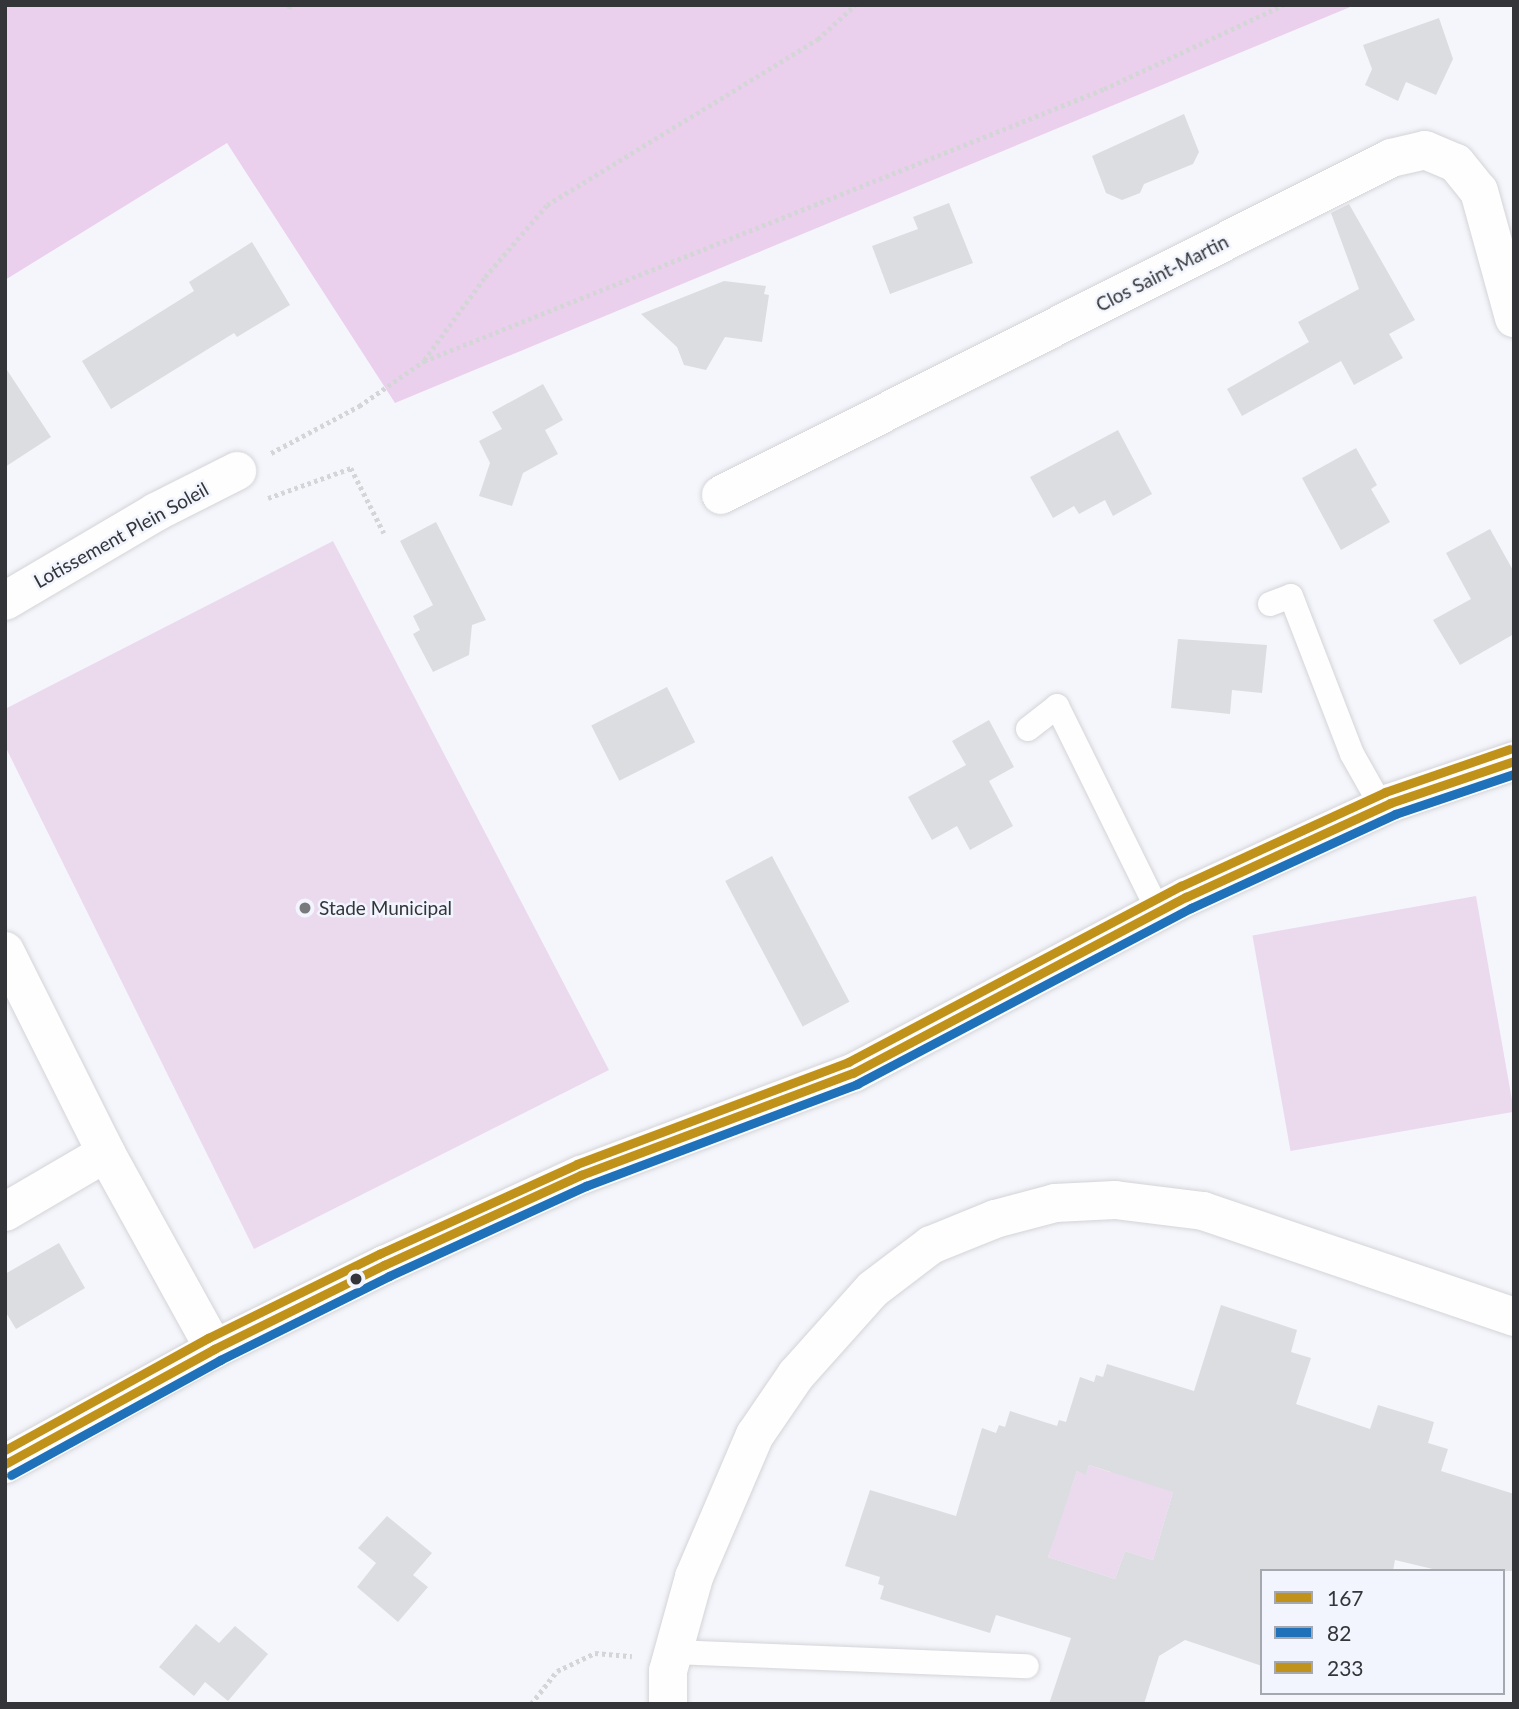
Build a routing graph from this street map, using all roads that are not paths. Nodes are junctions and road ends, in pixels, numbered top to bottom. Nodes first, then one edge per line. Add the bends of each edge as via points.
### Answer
1 (1514, 318) edge
2 (237, 471) road end
3 (721, 495) dead end
4 (5, 601) edge
5 (1270, 604) dead end
6 (1028, 729) dead end
7 (1514, 761) edge
8 (1382, 807) junction
9 (1159, 912) junction
10 (5, 951) edge
11 (106, 1153) junction
12 (5, 1212) edge
13 (1514, 1317) edge
14 (214, 1349) junction
15 (5, 1464) edge
16 (659, 1655) junction
17 (1027, 1666) dead end
18 (668, 1704) edge

1 - 3 street, Clos Saint-Martin via 1479,191 1456,163 1425,150 1391,158
2 - 4 street, Lotissement Plein Soleil via 156,512
5 - 8 lane via 1291,596 1352,754
6 - 9 lane via 1057,706
7 - 8 street
8 - 9 street
9 - 14 street via 853,1073 581,1175
10 - 11 street
11 - 12 street
11 - 14 street
13 - 16 street via 1203,1211 1115,1200 1055,1203 995,1219 932,1245 873,1289 796,1375 755,1435
14 - 15 street
16 - 17 lane
16 - 18 street

